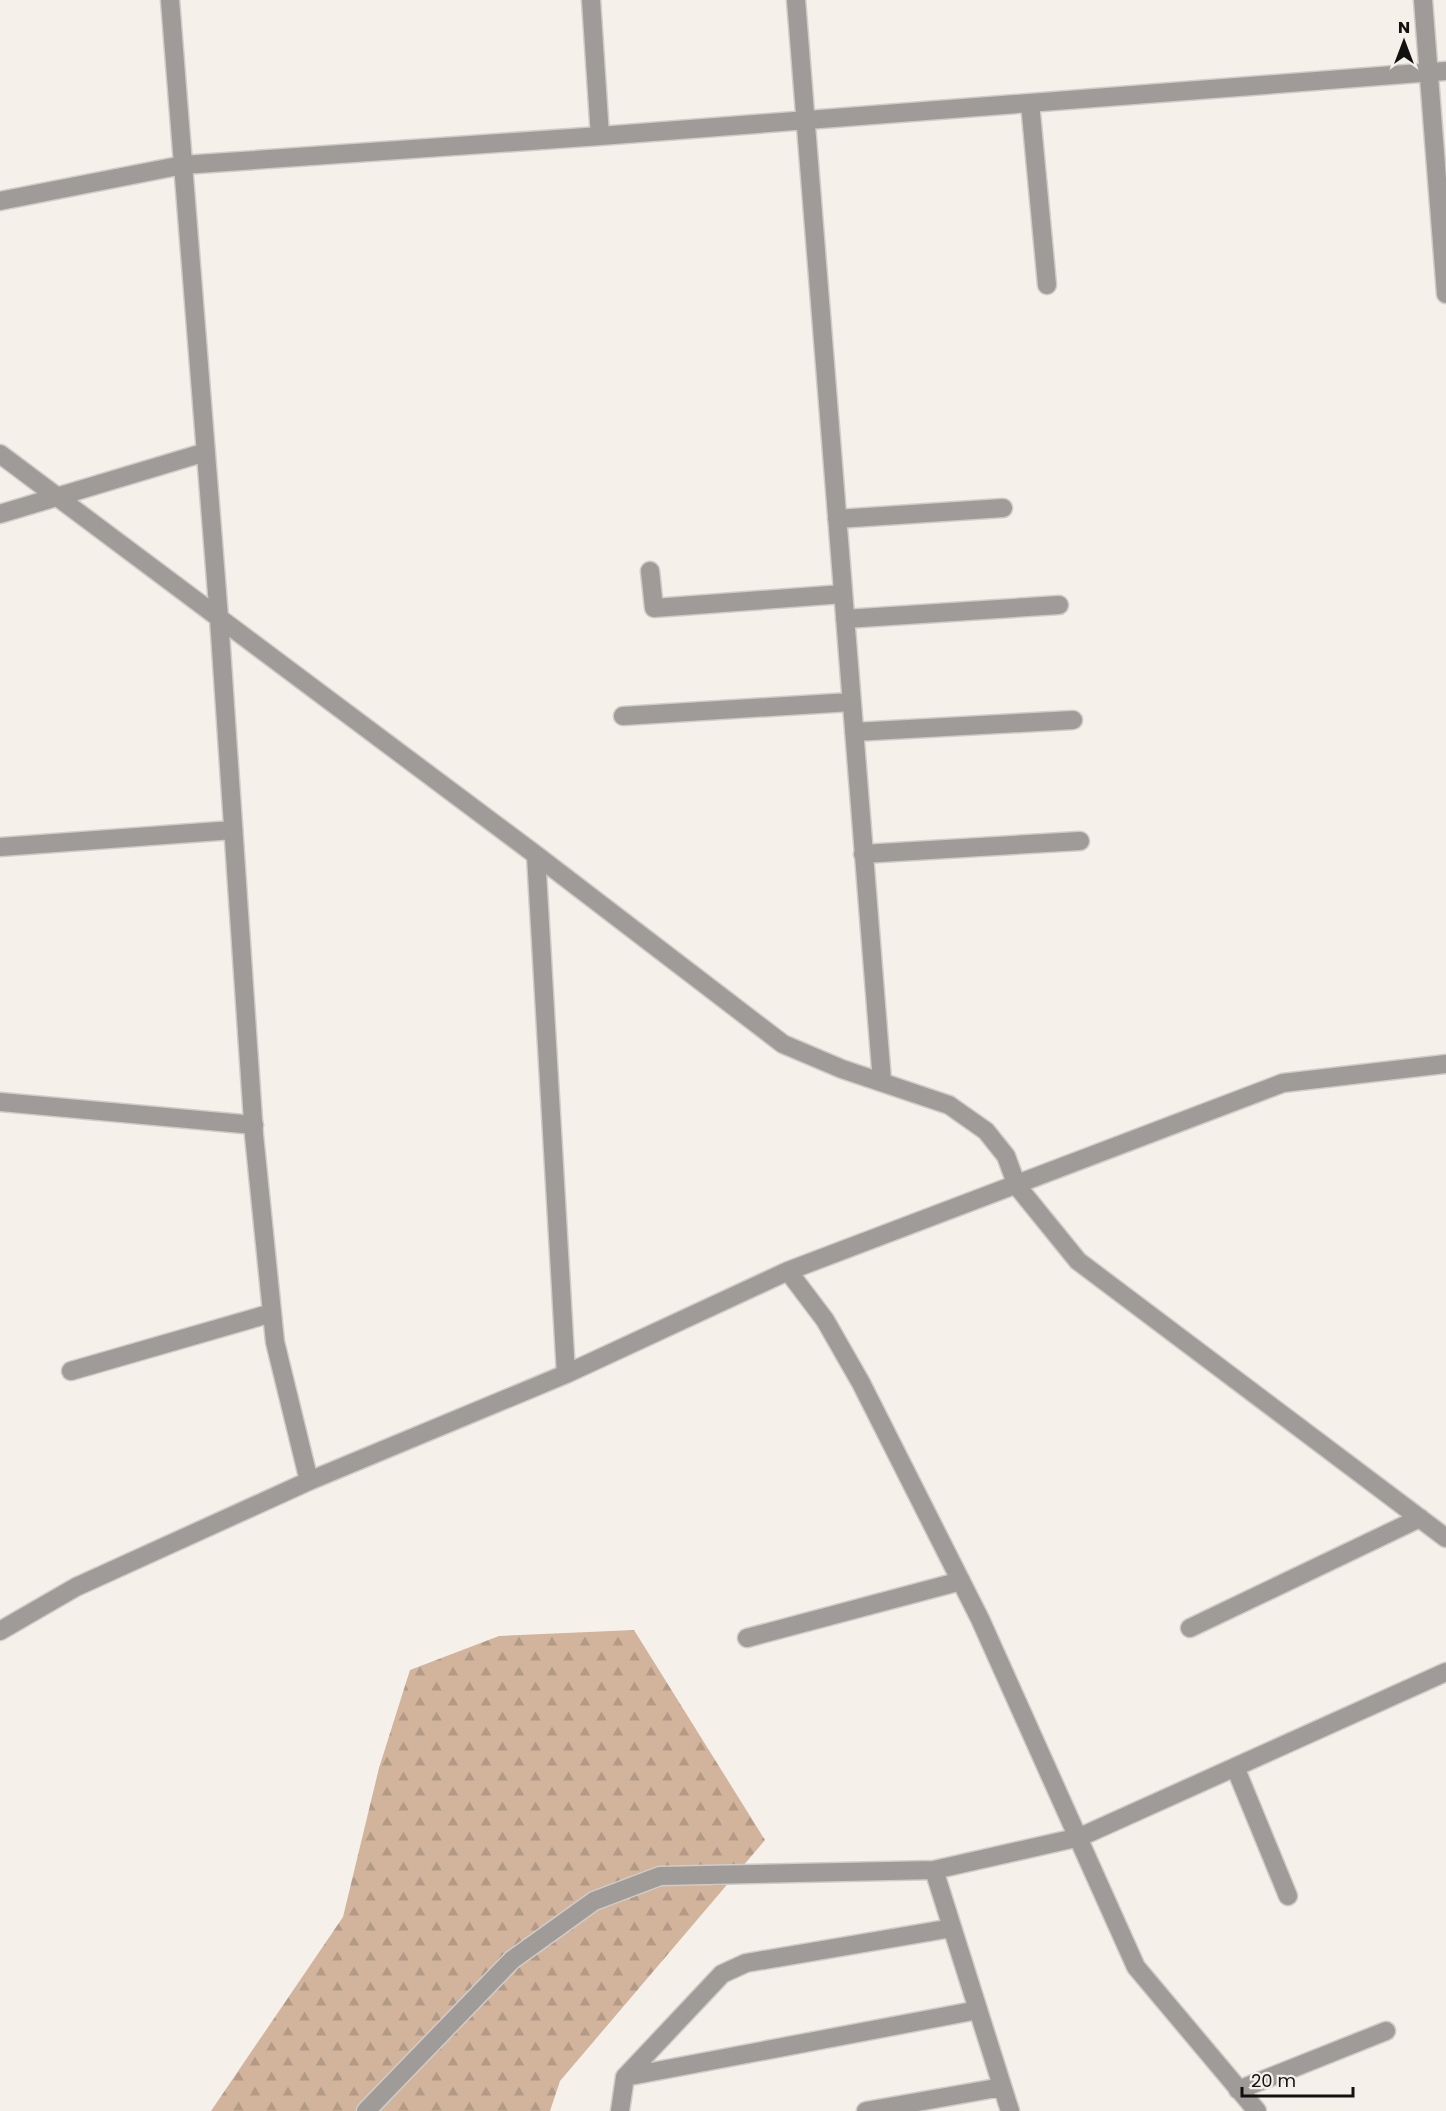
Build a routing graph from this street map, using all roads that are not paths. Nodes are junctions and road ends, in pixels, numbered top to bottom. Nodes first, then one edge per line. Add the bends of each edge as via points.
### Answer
1 (170, 0) edge
2 (591, 0) edge
3 (795, 0) edge
4 (1423, 0) edge
5 (1438, 72) edge
6 (1030, 103) junction
7 (805, 121) junction
8 (600, 136) junction
9 (183, 165) junction
10 (0, 201) edge
11 (1047, 285) dead end
12 (1446, 294) edge
13 (206, 452) junction
14 (0, 454) edge
15 (56, 495) junction
16 (1003, 508) dead end
17 (0, 514) edge
18 (837, 519) junction
19 (650, 571) dead end
20 (843, 594) junction
21 (1059, 605) dead end
22 (219, 618) junction
23 (845, 619) junction
24 (851, 702) junction
25 (623, 716) dead end
26 (1072, 720) dead end
27 (854, 732) junction
28 (233, 830) junction
29 (1080, 841) dead end
30 (0, 847) edge
31 (863, 854) junction
32 (536, 855) junction
33 (1446, 1064) edge
34 (882, 1081) junction
35 (0, 1102) edge
36 (254, 1125) junction
37 (1017, 1186) junction
38 (788, 1271) junction
39 (272, 1313) junction
40 (71, 1371) dead end
41 (566, 1374) junction
42 (309, 1481) junction
43 (1420, 1518) junction
44 (1446, 1538) edge
45 (961, 1581) junction
46 (1190, 1628) dead end
47 (0, 1631) edge
48 (747, 1638) dead end
49 (1446, 1672) edge
50 (1235, 1767) junction
51 (1080, 1837) junction
52 (934, 1870) junction
53 (1288, 1896) dead end
54 (952, 1928) junction
55 (978, 2010) junction
56 (1386, 2031) dead end
57 (625, 2077) junction
58 (1002, 2087) junction
59 (1238, 2090) junction
60 (366, 2111) edge
61 (620, 2111) edge
62 (866, 2111) edge
63 (1010, 2111) edge
64 (1257, 2111) edge

1 - 9 street
2 - 8 street
3 - 7 street
4 - 5 street
5 - 6 street
5 - 12 street
6 - 7 street
6 - 11 street
7 - 8 street
7 - 18 street
8 - 9 street
9 - 10 street
9 - 13 street
13 - 15 street
13 - 22 street
14 - 15 street
15 - 17 street
15 - 22 street
16 - 18 street
18 - 20 street
19 - 20 street via 654,608
20 - 23 street
21 - 23 street
22 - 28 street
22 - 32 street
23 - 24 street
24 - 25 street
24 - 27 street
26 - 27 street
27 - 31 street
28 - 30 street
28 - 36 street
29 - 31 street
31 - 34 street
32 - 34 street via 783,1044
32 - 41 street
33 - 37 street via 1283,1083
34 - 37 street via 949,1105 986,1131 1006,1156
35 - 36 street
36 - 39 street
37 - 38 street
37 - 43 street via 1078,1261
38 - 41 street
38 - 45 street via 846,1356
39 - 40 street
39 - 42 street via 275,1342
41 - 42 street
42 - 47 street via 76,1587
43 - 44 street
43 - 46 street
45 - 48 street
45 - 51 street
49 - 50 street
50 - 51 street
50 - 53 street
51 - 52 street
51 - 59 street via 1136,1967
52 - 54 street
52 - 60 street via 660,1876 594,1901 512,1960
54 - 55 street
54 - 57 street via 746,1964 722,1974
55 - 57 street
55 - 58 street
56 - 59 street
57 - 61 street
58 - 62 street
58 - 63 street
59 - 64 street

